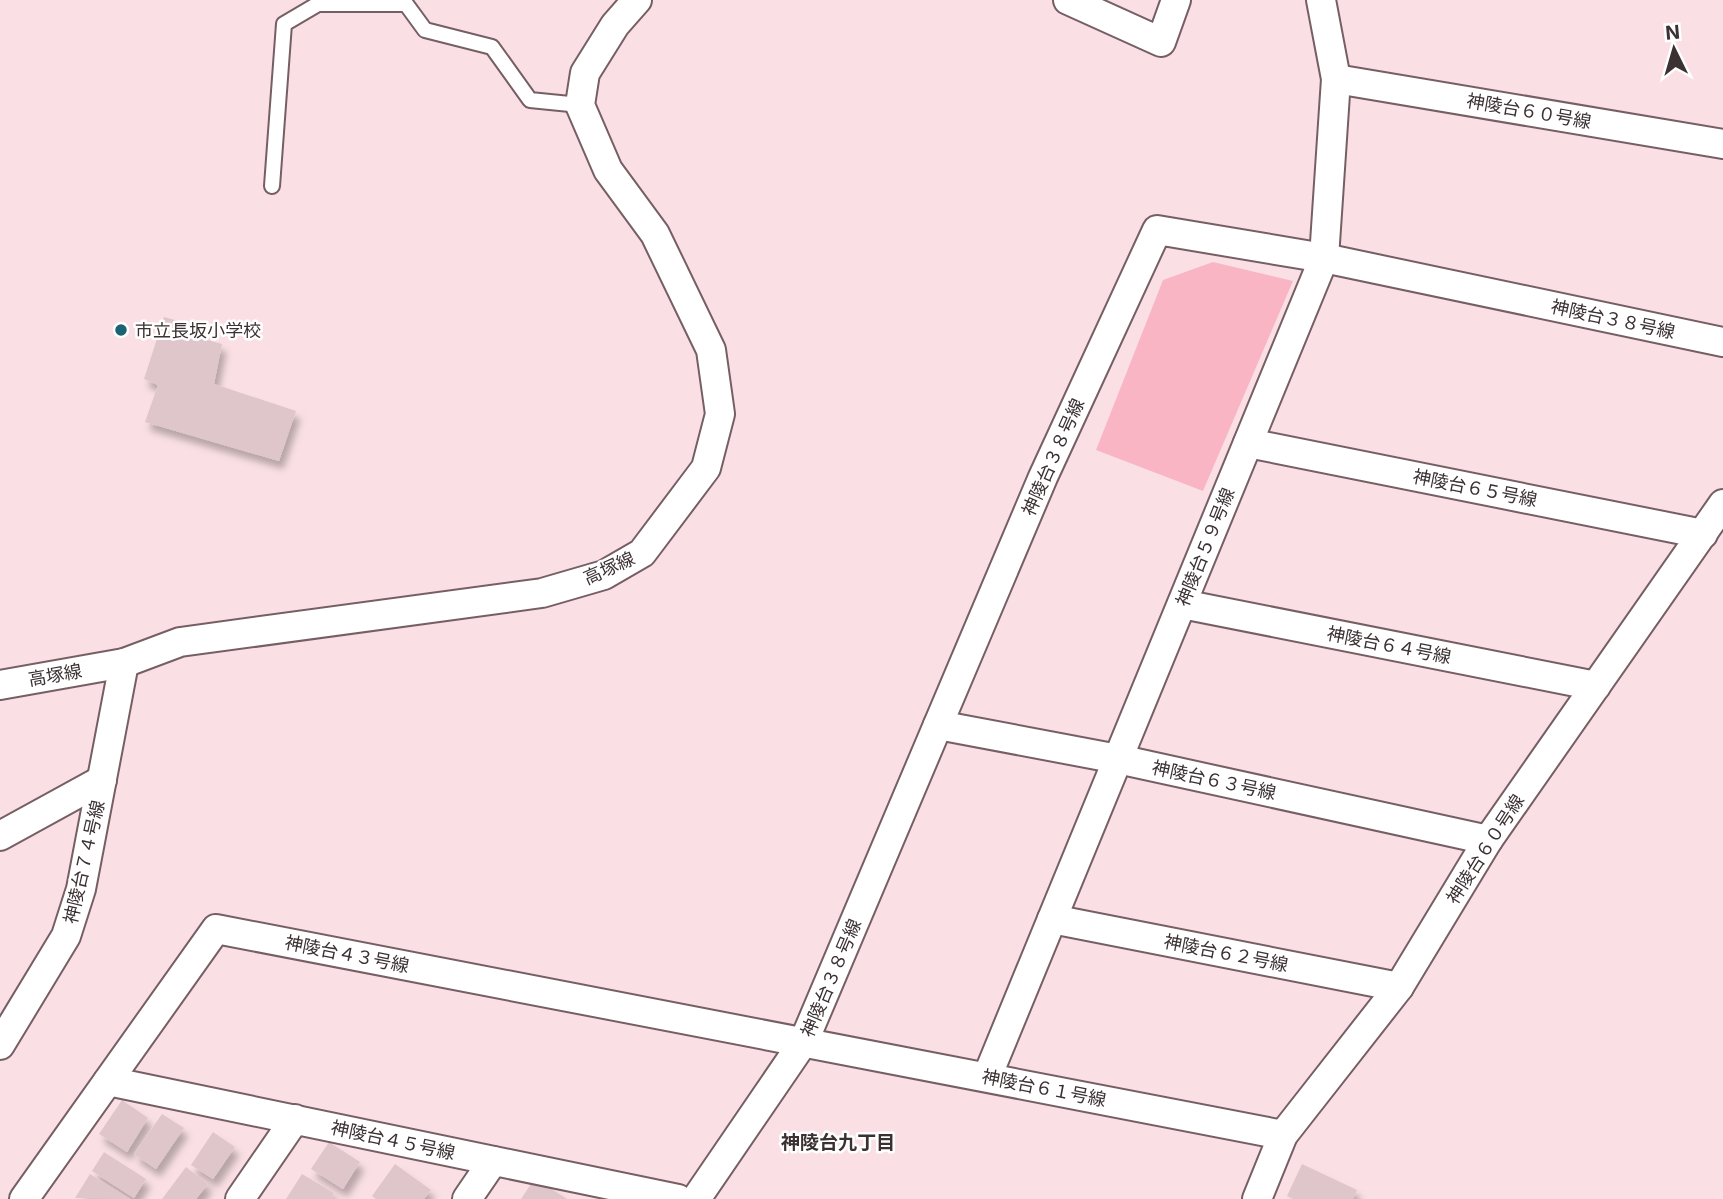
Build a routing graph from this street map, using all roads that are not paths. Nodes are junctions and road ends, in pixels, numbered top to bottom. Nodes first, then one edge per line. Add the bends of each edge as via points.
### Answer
1 (637, 0) edge
2 (1068, 0) edge
3 (1175, 0) edge
4 (1321, 0) edge
5 (406, 2) edge
6 (1336, 79) junction
7 (580, 105) junction
8 (1723, 144) edge
9 (272, 186) dead end
10 (1324, 258) junction
11 (1723, 342) edge
12 (1248, 443) junction
13 (1723, 504) edge
14 (1703, 534) junction
15 (1182, 604) junction
16 (124, 663) junction
17 (0, 685) edge
18 (1596, 686) junction
19 (938, 725) junction
20 (1118, 759) junction
21 (102, 780) junction
22 (0, 836) edge
23 (1488, 840) junction
24 (1052, 919) junction
25 (1399, 987) junction
26 (804, 1041) junction
27 (0, 1045) edge
28 (987, 1077) junction
29 (108, 1081) junction
30 (295, 1119) junction
31 (1283, 1135) junction
32 (494, 1161) junction
33 (24, 1199) edge
34 (240, 1199) edge
35 (467, 1199) edge
36 (678, 1199) edge
37 (696, 1199) edge
38 (1257, 1199) edge

1 - 7 street via 585,73
2 - 3 street via 1161,42
4 - 6 street, 神陵台５９号線
5 - 7 lane via 425,30 492,47 530,100
5 - 9 lane via 318,4 284,24
6 - 8 street, 神陵台６０号線
6 - 10 street, 神陵台５９号線
7 - 16 street, 高塚線 via 608,170 655,234 710,350 720,414 706,468 642,553 604,575 542,593 180,642
10 - 11 street, 神陵台３８号線
10 - 12 street, 神陵台５９号線
10 - 19 street, 神陵台３８号線 via 1157,230 1043,477
12 - 14 street, 神陵台６５号線
12 - 15 street, 神陵台５９号線
13 - 14 street, 神陵台６０号線
14 - 18 street, 神陵台６０号線
15 - 18 street, 神陵台６４号線
15 - 20 street, 神陵台５９号線
16 - 17 street, 高塚線
16 - 21 street, 神陵台７４号線
18 - 23 street, 神陵台６０号線
19 - 20 street, 神陵台６３号線
19 - 26 street, 神陵台３８号線
20 - 23 street, 神陵台６３号線
20 - 24 street, 神陵台５９号線
21 - 22 street
21 - 27 street, 神陵台７４号線 via 81,889 66,936
23 - 25 street, 神陵台６０号線
24 - 25 street, 神陵台６２号線
24 - 28 street, 神陵台５９号線
25 - 31 street, 神陵台６０号線
26 - 28 street, 神陵台６１号線
26 - 29 street, 神陵台４３号線 via 216,929
26 - 37 street, 神陵台３８号線
28 - 31 street, 神陵台６１号線
29 - 30 street, 神陵台４５号線
29 - 33 street, 神陵台４３号線
30 - 32 street, 神陵台４５号線
30 - 34 street
31 - 38 street, 神陵台６０号線
32 - 35 street
32 - 36 street, 神陵台４５号線

